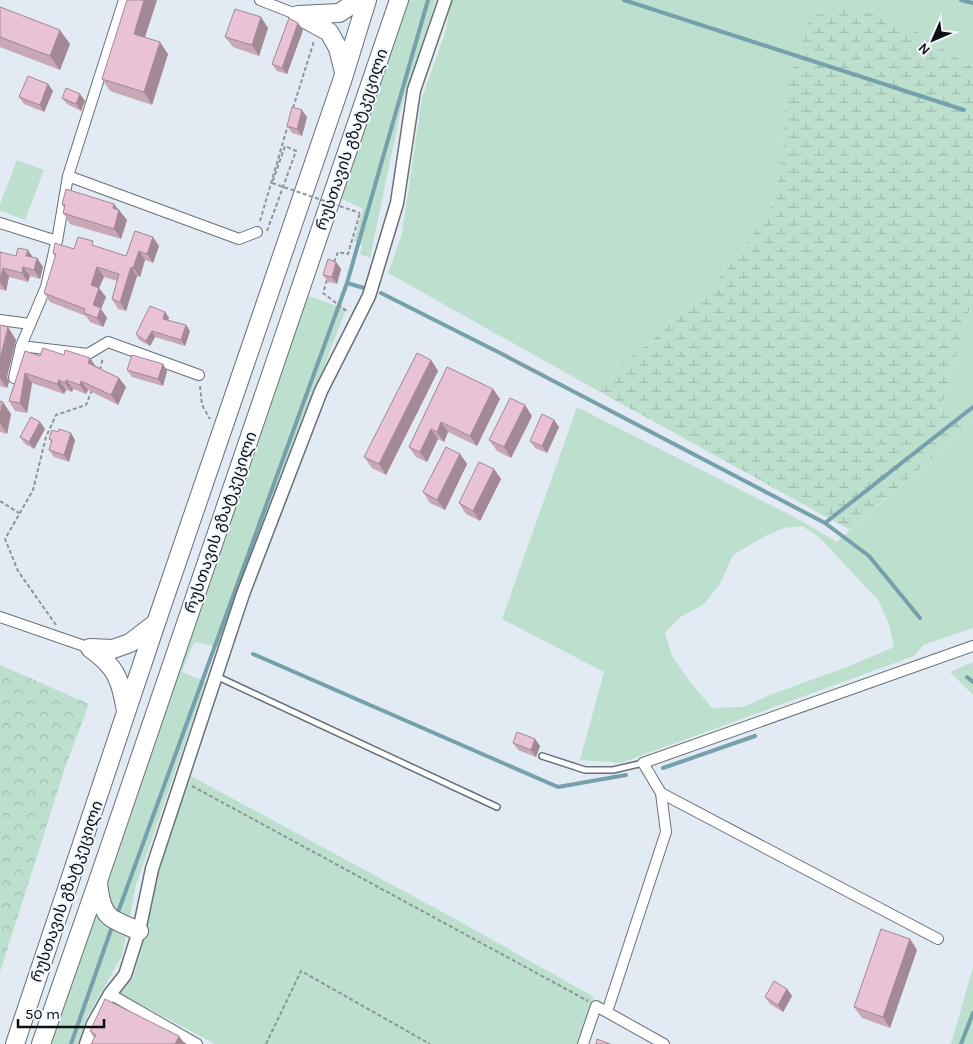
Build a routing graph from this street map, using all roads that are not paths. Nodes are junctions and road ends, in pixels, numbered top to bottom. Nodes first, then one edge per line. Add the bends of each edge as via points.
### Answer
1 (124, 0) edge
2 (260, 0) edge
3 (359, 0) edge
4 (367, 0) edge
5 (399, 0) edge
6 (445, 0) edge
7 (298, 15) junction
8 (344, 72) junction
9 (68, 176) junction
10 (0, 223) edge
11 (257, 232) road end
12 (57, 241) junction
13 (0, 320) edge
14 (30, 324) junction
15 (21, 346) junction
16 (199, 375) road end
17 (14, 378) edge
18 (0, 617) edge
19 (156, 623) junction
20 (973, 646) edge
21 (90, 648) junction
22 (216, 676) junction
23 (126, 713) junction
24 (542, 756) dead end
25 (643, 763) junction
26 (661, 793) junction
27 (497, 807) dead end
28 (98, 881) junction
29 (110, 917) junction
30 (133, 928) junction
31 (79, 937) junction
32 (938, 939) dead end
33 (110, 994) junction
34 (607, 1012) junction
35 (15, 1044) edge
36 (41, 1044) edge
37 (86, 1044) edge
38 (197, 1044) edge
39 (583, 1044) edge
40 (664, 1044) edge

1 - 9 street
2 - 7 street
3 - 7 highway via 339,13
4 - 8 highway, რუსთავის გზატკეცილი
5 - 28 highway, რუსთავის გზატკეცილი
6 - 22 street via 414,90 397,203 369,296 321,391 243,594
7 - 8 highway via 328,32 338,48
8 - 19 highway, რუსთავის გზატკეცილი
9 - 11 street via 239,239
9 - 12 street
10 - 12 street
12 - 14 street via 46,287
13 - 14 street
14 - 15 street
15 - 16 street via 88,354 108,342
15 - 17 street
18 - 21 street
19 - 21 highway via 130,643 113,649
19 - 23 highway, რუსთავის გზატკეცილი
20 - 25 street
21 - 23 highway via 109,664 117,678
22 - 27 lane
22 - 30 street
23 - 35 highway, რუსთავის გზატკეცილი
24 - 25 lane via 585,770 612,770
25 - 26 street
26 - 32 street
26 - 34 street via 666,832
28 - 29 highway via 101,900
28 - 31 highway, რუსთავის გზატკეცილი
29 - 30 highway
29 - 31 highway via 87,928
30 - 33 street via 125,975
31 - 36 highway, რუსთავის გზატკეცილი
33 - 37 street
33 - 38 street
34 - 39 street via 596,1006
34 - 40 street

